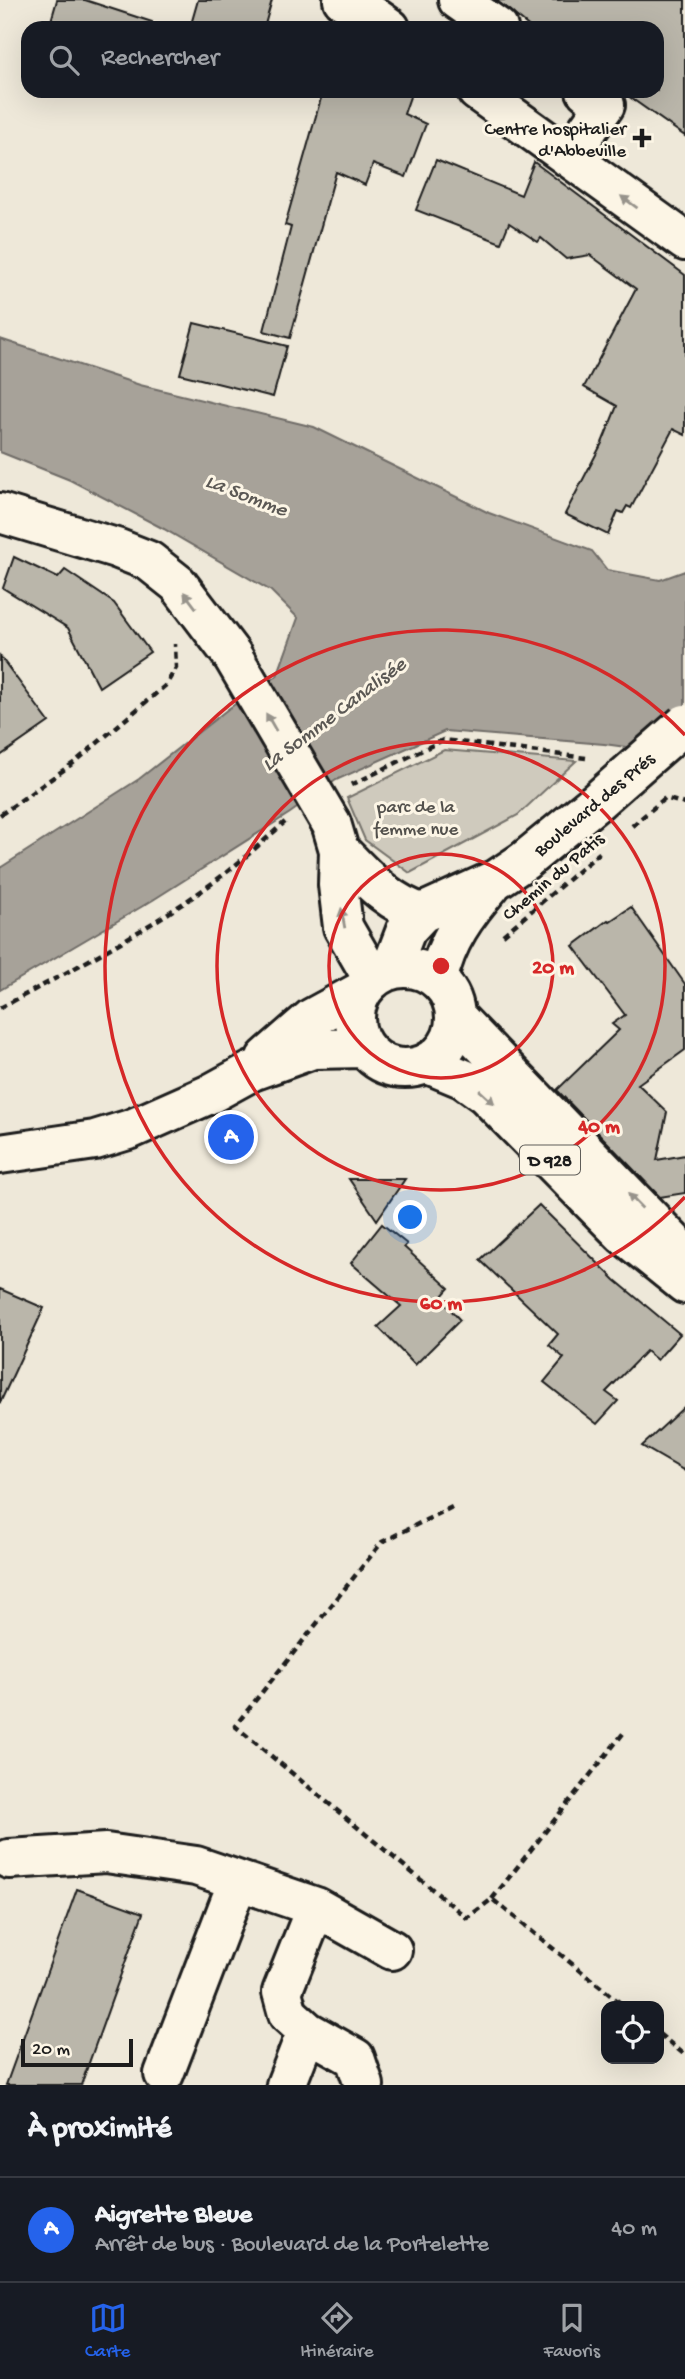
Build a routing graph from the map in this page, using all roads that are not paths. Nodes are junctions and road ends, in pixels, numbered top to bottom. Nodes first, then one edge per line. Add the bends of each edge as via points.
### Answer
1 (343, 0) edge
2 (458, 0) edge
3 (380, 21) edge
4 (488, 21) edge
5 (487, 98) edge
6 (596, 98) edge
7 (568, 157) junction
8 (685, 240) edge
9 (0, 513) edge
10 (685, 724) edge
11 (335, 837) junction
12 (497, 879) junction
13 (422, 913) junction
14 (438, 979) junction
15 (375, 980) junction
16 (456, 1017) junction
17 (365, 1048) junction
18 (428, 1064) junction
19 (252, 1071) junction
20 (0, 1154) edge
21 (680, 1262) edge
22 (9, 1859) dead end
23 (238, 1881) junction
24 (316, 1907) junction
25 (392, 1950) dead end
26 (307, 2031) junction
27 (164, 2074) dead end
28 (286, 2085) edge
29 (364, 2085) edge

1 - 3 main road
2 - 4 main road
5 - 7 main road
6 - 7 main road via 605,105
8 -> 7 main road
11 -> 9 main road, bridge via 232,655 178,584 149,561
10 - 12 main road, Boulevard des Prés, bridge via 595,803
11 - 13 main road via 380,891 404,908
15 -> 11 main road via 343,928
12 - 13 main road, Boulevard des Prés
12 - 14 main road, Boulevard des Prés via 466,913 442,958
13 - 15 main road, Boulevard des Prés via 405,930
14 - 15 main road via 413,967
14 - 16 main road via 452,998
15 - 17 main road via 355,1023
15 - 19 main road via 312,1018
16 - 18 main road via 445,1050
21 -> 16 main road, D 928
17 - 18 main road via 395,1068
17 - 19 main road via 313,1049
18 -> 21 main road, D 928 via 485,1094 623,1234
19 - 20 main road via 131,1129 95,1140
22 - 23 main road via 106,1853 196,1866
23 - 24 main road
23 - 27 main road
24 - 25 main road
24 - 26 main road via 282,1992 288,2014
26 - 28 main road
26 - 29 main road via 355,2058

